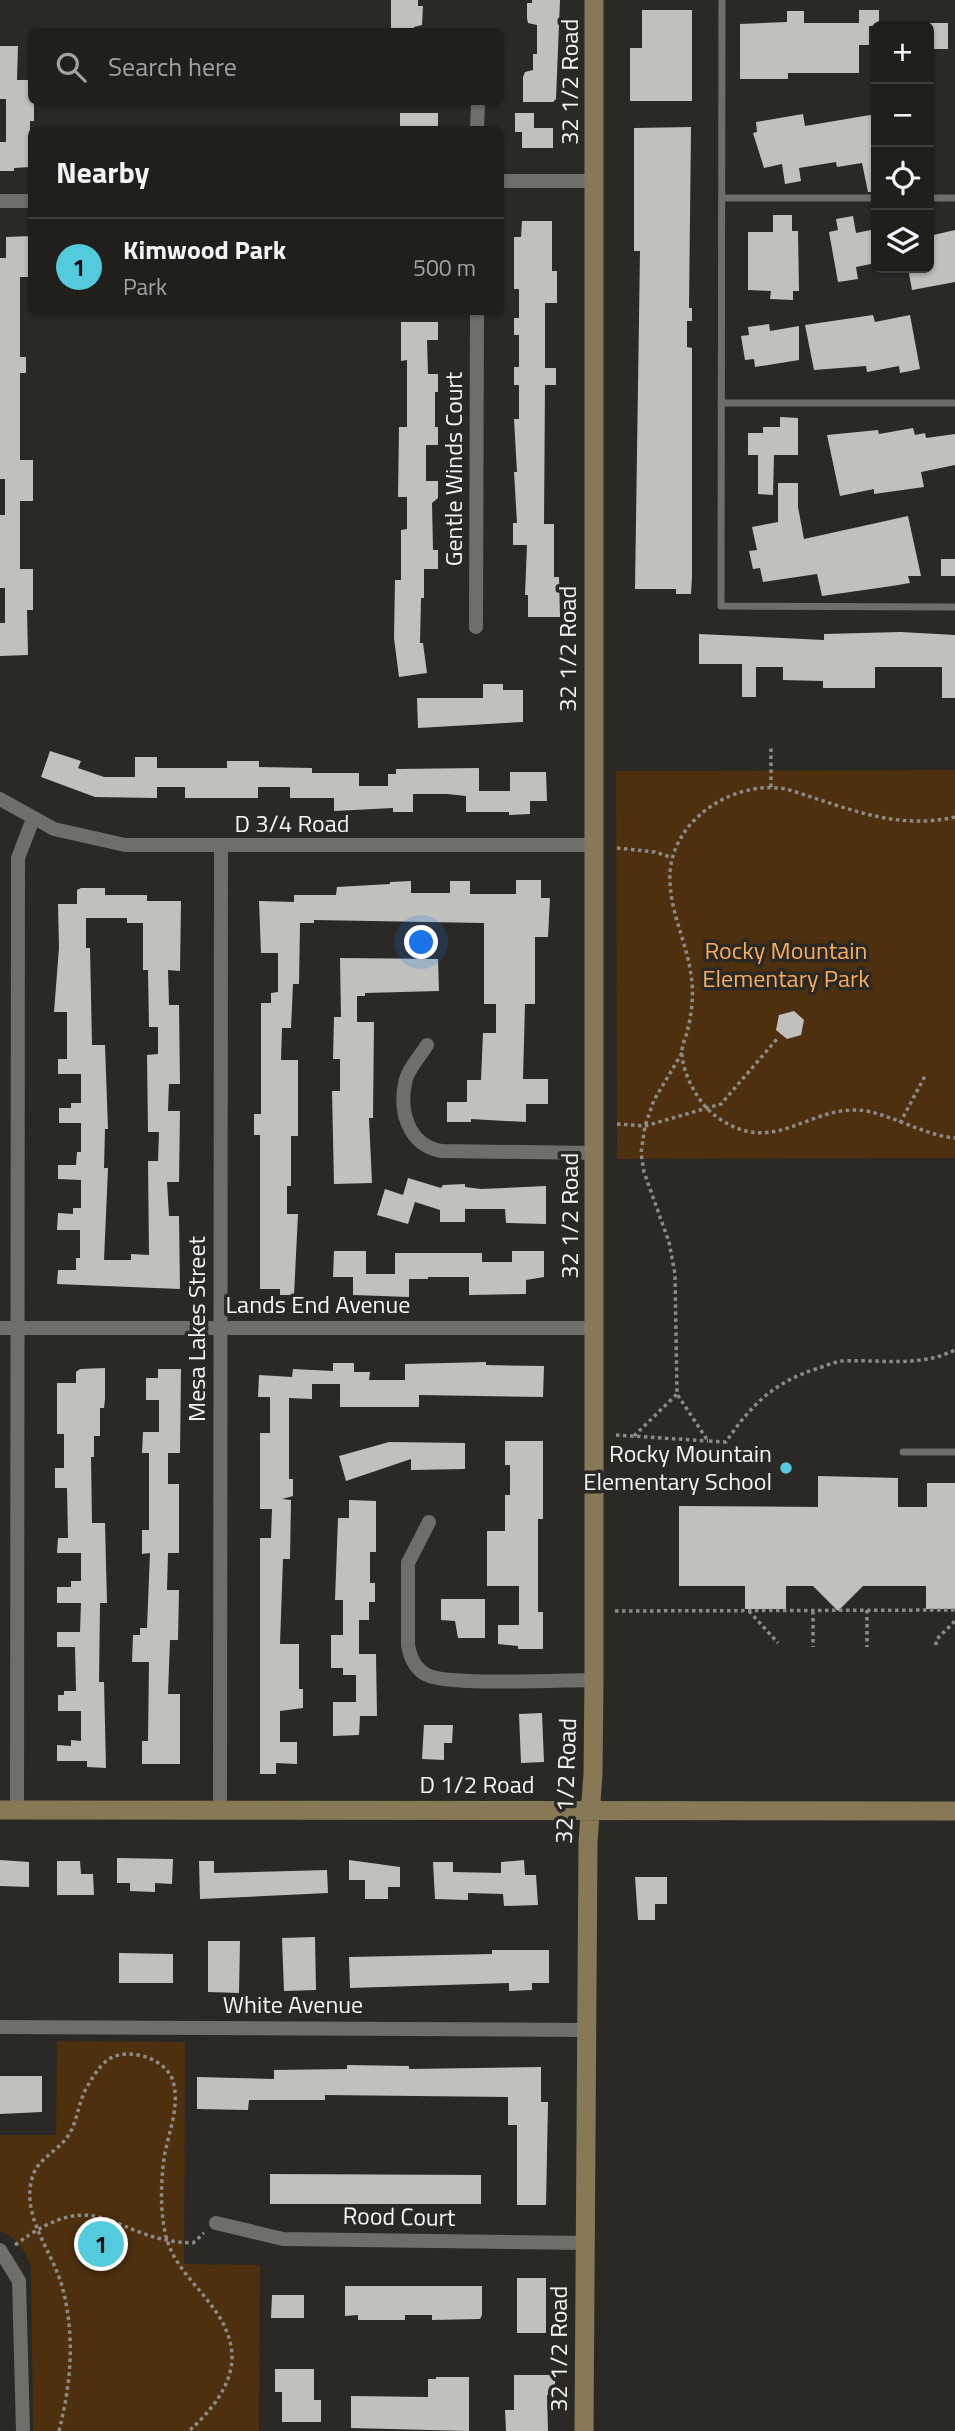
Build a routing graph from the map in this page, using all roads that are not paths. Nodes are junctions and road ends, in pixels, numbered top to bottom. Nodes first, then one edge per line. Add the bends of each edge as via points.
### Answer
1 (594, 0) edge
2 (722, 0) edge
3 (478, 105) edge
4 (477, 126) edge
5 (504, 181) edge
6 (594, 181) junction
7 (722, 198) junction
8 (871, 198) edge
9 (934, 198) edge
10 (955, 198) edge
11 (0, 201) edge
12 (28, 201) edge
13 (477, 315) edge
14 (721, 403) junction
15 (955, 403) edge
16 (955, 607) edge
17 (476, 627) dead end
18 (0, 799) edge
19 (33, 820) junction
20 (595, 845) junction
21 (221, 847) junction
22 (427, 1045) dead end
23 (595, 1153) junction
24 (0, 1328) edge
25 (18, 1328) junction
26 (220, 1328) junction
27 (595, 1328) junction
28 (903, 1452) dead end
29 (955, 1452) edge
30 (429, 1522) dead end
31 (594, 1680) junction
32 (9, 1810) edge
33 (590, 1810) junction
34 (220, 1811) junction
35 (955, 1811) edge
36 (0, 2027) edge
37 (586, 2030) junction
38 (216, 2223) road end
39 (584, 2243) junction
40 (1, 2252) edge
41 (23, 2431) edge
42 (584, 2431) edge

1 - 6 street, 32 1/2 Road
2 - 7 lane
3 - 4 street
5 - 6 street
6 - 20 street, 32 1/2 Road
7 - 8 lane
7 - 14 lane
9 - 10 lane
11 - 12 street
13 - 17 street, Gentle Winds Court
14 - 15 lane
14 - 16 lane via 721,606
18 - 19 street, D 3/4 Road
19 - 21 street, D 3/4 Road via 101,842
19 - 25 street via 18,858
20 - 21 street, D 3/4 Road
20 - 23 street, 32 1/2 Road
21 - 26 street, Mesa Lakes Street
22 - 23 street via 406,1079 407,1124 423,1146 440,1152
23 - 27 street, 32 1/2 Road
24 - 25 street, Lands End Avenue
25 - 26 street, Lands End Avenue
25 - 32 street
26 - 27 street, Lands End Avenue
26 - 34 street, Mesa Lakes Street
27 - 31 street, 32 1/2 Road
28 - 29 lane
30 - 31 street via 408,1563 409,1654 420,1670 446,1680
31 - 33 street, 32 1/2 Road
32 - 34 street, D 1/2 Road
33 - 34 street, D 1/2 Road
33 - 35 street, D 1/2 Road
33 - 37 street, 32 1/2 Road
36 - 37 street, White Avenue
37 - 39 street, 32 1/2 Road
38 - 39 street, Rood Court via 283,2239
39 - 42 street, 32 1/2 Road
40 - 41 street via 19,2281

